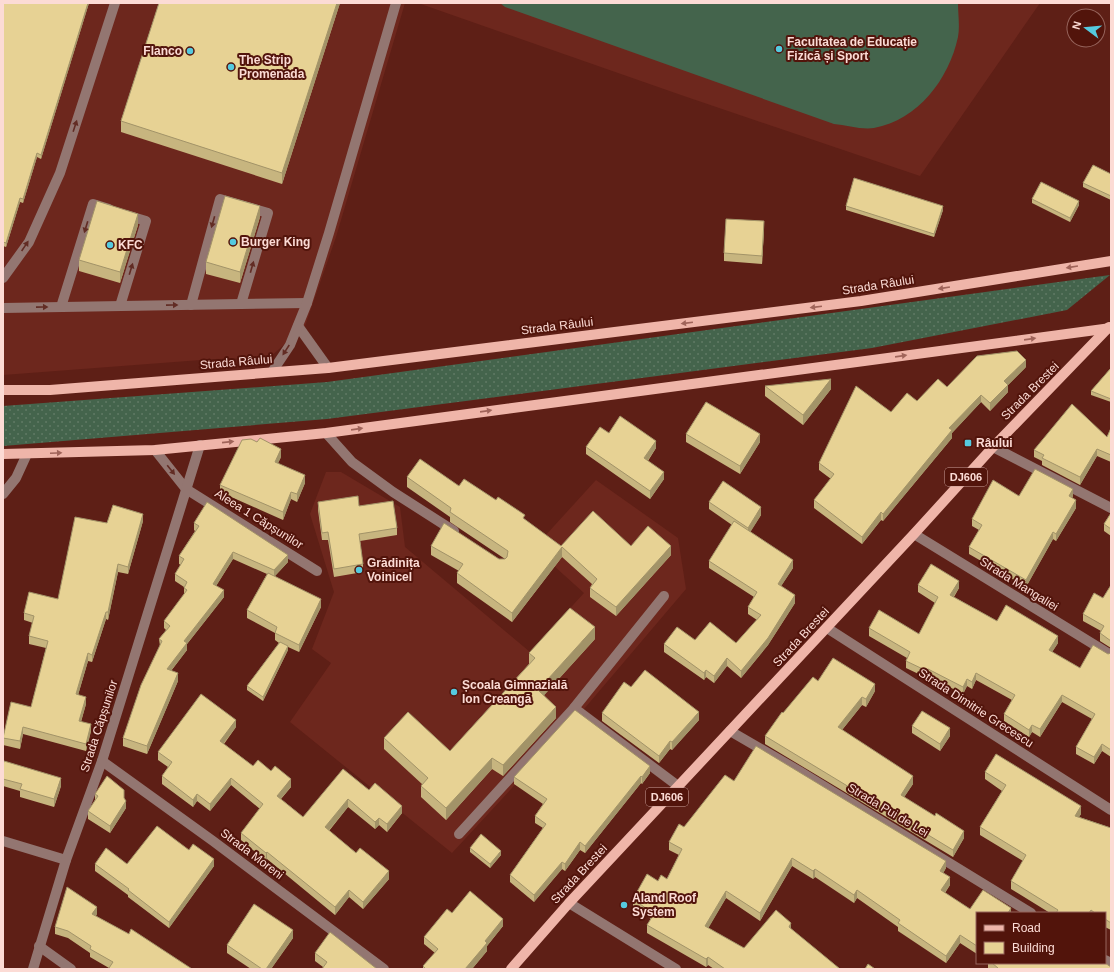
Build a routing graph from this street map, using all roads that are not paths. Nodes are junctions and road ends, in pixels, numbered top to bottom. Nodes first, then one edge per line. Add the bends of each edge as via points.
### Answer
1 (114, 3) edge
2 (396, 3) edge
3 (1111, 261) edge
4 (3, 278) edge
5 (306, 303) junction
6 (241, 304) junction
7 (191, 305) junction
8 (120, 306) junction
9 (61, 307) junction
10 (3, 308) edge
11 (298, 326) junction
12 (1110, 327) edge
13 (328, 368) junction
14 (272, 372) junction
15 (3, 390) edge
16 (326, 433) junction
17 (200, 445) junction
18 (993, 447) junction
19 (155, 450) junction
20 (3, 454) edge
21 (27, 454) junction
22 (186, 489) junction
23 (3, 494) edge
24 (1111, 508) edge
25 (914, 534) junction
26 (464, 538) edge
27 (317, 570) dead end
28 (664, 596) dead end
29 (827, 628) junction
30 (1111, 655) edge
31 (574, 708) junction
32 (730, 731) junction
33 (102, 761) junction
34 (678, 786) junction
35 (1111, 810) edge
36 (459, 834) dead end
37 (3, 841) edge
38 (66, 860) junction
39 (569, 903) junction
40 (1029, 912) edge
41 (40, 946) junction
42 (32, 969) edge
43 (71, 969) edge
44 (384, 969) edge
45 (511, 969) edge
46 (676, 969) edge

4 -> 1 street via 29,242 60,173
2 - 5 street via 332,226
3 -> 13 main road, Strada Râului via 861,301
5 - 6 street
5 - 11 street
6 - 7 street
6 -> 7 street via 268,213 220,199
8 -> 7 street
8 - 9 street
8 -> 9 street via 146,221 93,204
10 -> 9 street
11 - 13 street
11 -> 14 street via 290,345
16 -> 12 main road
12 - 18 main road, Strada Brestei / DJ606
13 - 14 main road, Strada Râului
14 - 15 main road, Strada Râului via 50,390
17 -> 16 main road
16 - 26 street via 352,462
17 - 19 main road
17 - 22 street, Strada Căpșunilor
18 - 24 street
18 - 25 main road, Strada Brestei / DJ606
21 -> 19 main road
19 -> 22 street
20 - 21 main road
21 - 23 street via 16,478
22 - 27 street, Aleea 1 Căpșunilor
22 - 33 street, Strada Căpșunilor
25 - 29 main road, Strada Brestei / DJ606
25 - 30 street, Strada Mangaliei
28 - 31 street
29 - 32 main road, Strada Brestei / DJ606
29 - 35 street, Strada Dimitrie Grecescu
31 - 34 street
31 - 36 street
32 - 34 main road, Strada Brestei / DJ606
32 - 40 street, Strada Pui de Lei
33 - 38 street, Strada Căpșunilor
33 - 44 street, Strada Moreni
34 - 39 main road, Strada Brestei / DJ606
37 - 38 street
38 - 41 street, Strada Căpșunilor
39 - 45 main road, Strada Brestei / DJ606
39 - 46 street
41 - 42 street, Strada Căpșunilor
41 - 43 street

